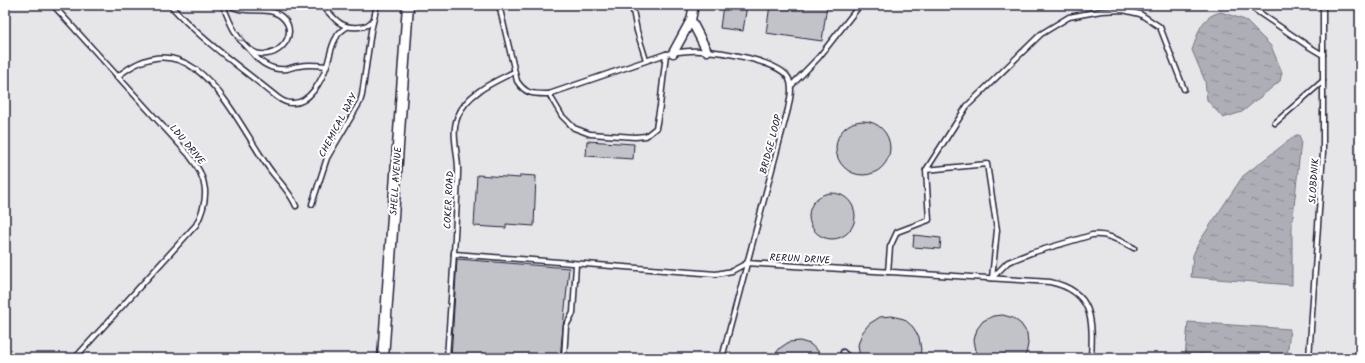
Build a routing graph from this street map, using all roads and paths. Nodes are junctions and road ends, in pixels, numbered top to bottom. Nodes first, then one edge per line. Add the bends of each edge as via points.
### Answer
1 (52, 5) edge
2 (170, 5) edge
3 (223, 5) edge
4 (230, 5) edge
5 (322, 5) edge
6 (377, 5) edge
7 (408, 5) edge
8 (499, 5) edge
9 (632, 5) edge
10 (694, 5) edge
11 (860, 5) edge
12 (1248, 5) edge
13 (1323, 5) edge
14 (375, 18) junction
15 (691, 20) junction
16 (346, 27) junction
17 (250, 50) junction
18 (707, 51) junction
19 (670, 53) junction
20 (1323, 55) junction
21 (646, 60) junction
22 (326, 66) junction
23 (514, 72) junction
24 (117, 77) junction
25 (1323, 81) junction
26 (791, 86) junction
27 (1184, 89) dead end
28 (549, 94) junction
29 (1275, 123) dead end
30 (926, 170) junction
31 (312, 204) dead end
32 (296, 206) dead end
33 (1134, 248) dead end
34 (454, 254) junction
35 (747, 263) junction
36 (576, 264) junction
37 (888, 272) junction
38 (992, 278) junction
39 (843, 352) dead end
40 (75, 358) edge
41 (383, 358) edge
42 (447, 358) edge
43 (564, 358) edge
44 (722, 358) edge
45 (850, 358) edge
46 (1091, 358) edge
47 (1309, 358) edge

1 - 24 lane, LDU DRIVE
2 - 22 lane via 199,34 284,102 303,100 311,93
3 -> 17 lane via 242,42
4 - 17 lane via 241,10 274,12 286,21 288,35 282,48 266,54
5 - 16 lane via 334,19
6 - 14 lane, CHEMICAL WAY
7 - 41 street, SHELL AVENUE
8 - 23 lane
9 - 21 lane
10 - 15 street
11 - 26 lane via 819,57
12 - 20 lane
13 - 20 lane, SLOBDNIK
14 - 16 lane via 363,27
14 - 31 lane, CHEMICAL WAY via 360,102 327,158
15 - 18 street
15 - 19 street
16 - 22 lane via 335,39
17 - 22 lane via 257,60 270,67 286,69 308,65
18 - 19 lane
18 - 26 lane via 773,65 788,77
19 - 21 lane
19 - 28 lane via 656,128 646,136 590,134 574,128 562,116
20 - 25 lane, SLOBDNIK
21 - 28 lane
23 - 28 lane via 521,88 526,92
23 - 34 lane, COKER ROAD via 476,94 458,115 455,125 458,172
24 - 32 lane via 126,69 148,59 171,58 190,65 214,84
24 - 40 lane, LDU DRIVE via 198,166 203,177 205,202 202,214 187,236
25 - 29 lane
25 - 47 lane, SLOBDNIK via 1323,152
26 - 35 lane, BRIDGE LOOP via 788,109
27 - 30 lane via 1160,27 1140,14 1123,10 1069,17 1041,34 967,106
30 - 37 lane via 929,220 897,232 890,247
30 - 38 lane via 987,164 997,230
33 - 38 lane via 1108,235 1092,235 1008,262
34 - 36 lane
34 - 42 lane, COKER ROAD
35 - 36 lane via 732,272 716,274
35 - 37 lane, RERUN DRIVE
35 - 44 lane, BRIDGE LOOP
36 - 43 lane via 573,313 566,326
37 - 38 lane, RERUN DRIVE
38 - 46 lane, RERUN DRIVE via 1050,282 1076,292 1087,305 1090,316
39 - 45 lane

